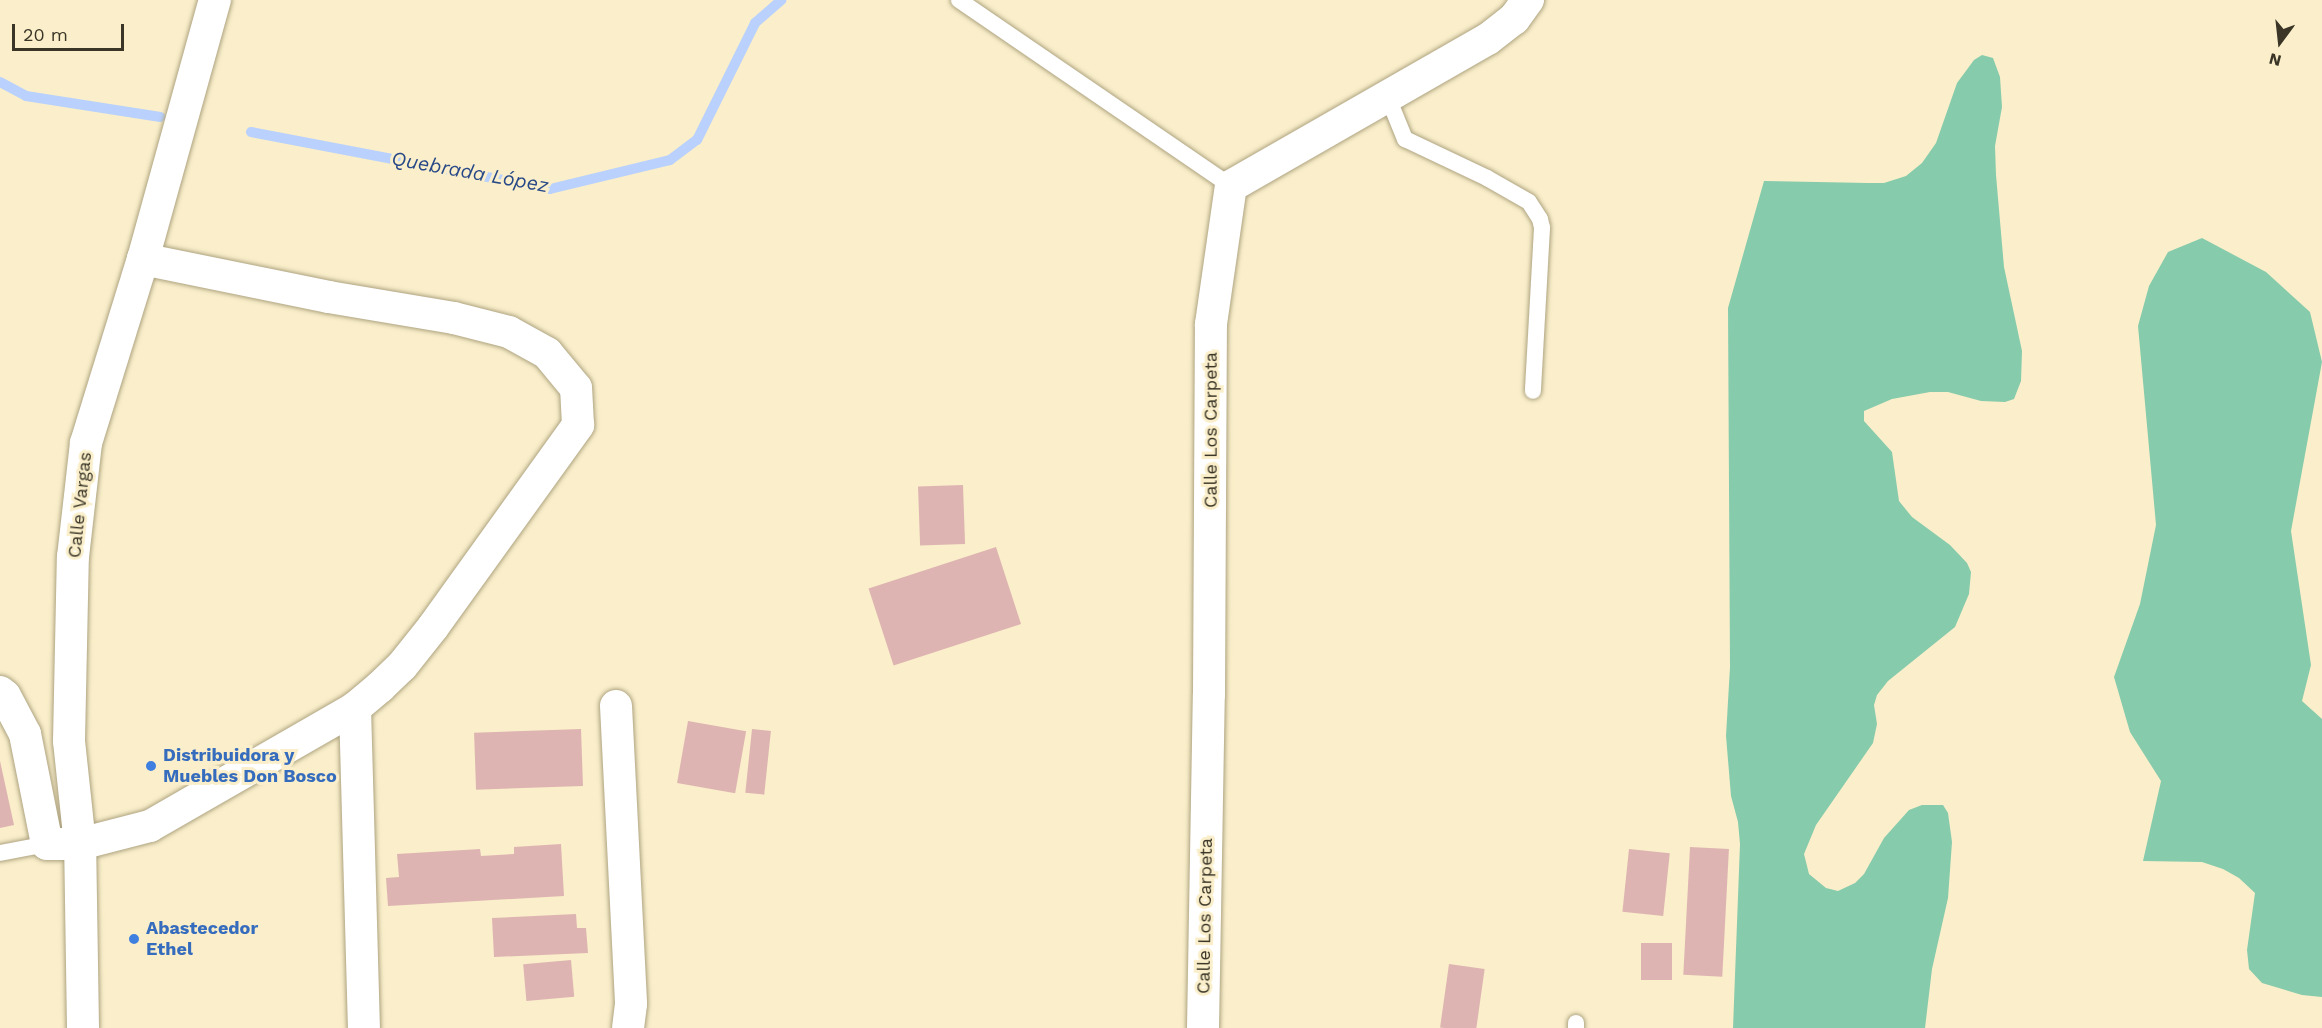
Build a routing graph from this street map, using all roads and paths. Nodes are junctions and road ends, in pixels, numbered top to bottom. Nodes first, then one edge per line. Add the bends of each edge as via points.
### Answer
1 (214, 0) edge
2 (959, 0) edge
3 (1528, 0) edge
4 (1387, 95) junction
5 (1231, 186) junction
6 (143, 259) junction
7 (1533, 391) dead end
8 (0, 693) edge
9 (616, 706) dead end
10 (355, 708) junction
11 (47, 844) junction
12 (80, 844) junction
13 (0, 853) edge
14 (82, 1028) edge
15 (364, 1028) edge
16 (628, 1028) edge
17 (1203, 1028) edge

1 - 6 street, Calle Vargas
2 - 5 lane
3 - 4 street via 1514,19 1488,39
4 - 5 street
4 - 7 lane via 1405,139 1529,202 1540,219
5 - 17 street, Calle Los Carpeta via 1211,324
6 - 10 street via 509,332 547,353 576,388 578,425 561,452 402,666
6 - 12 street, Calle Vargas via 86,442 75,545 69,741
8 - 11 street via 6,696 25,734
9 - 16 street via 631,1004
10 - 12 street via 150,826
10 - 15 street
11 - 12 street
11 - 13 lane
12 - 14 street, Calle Vargas

